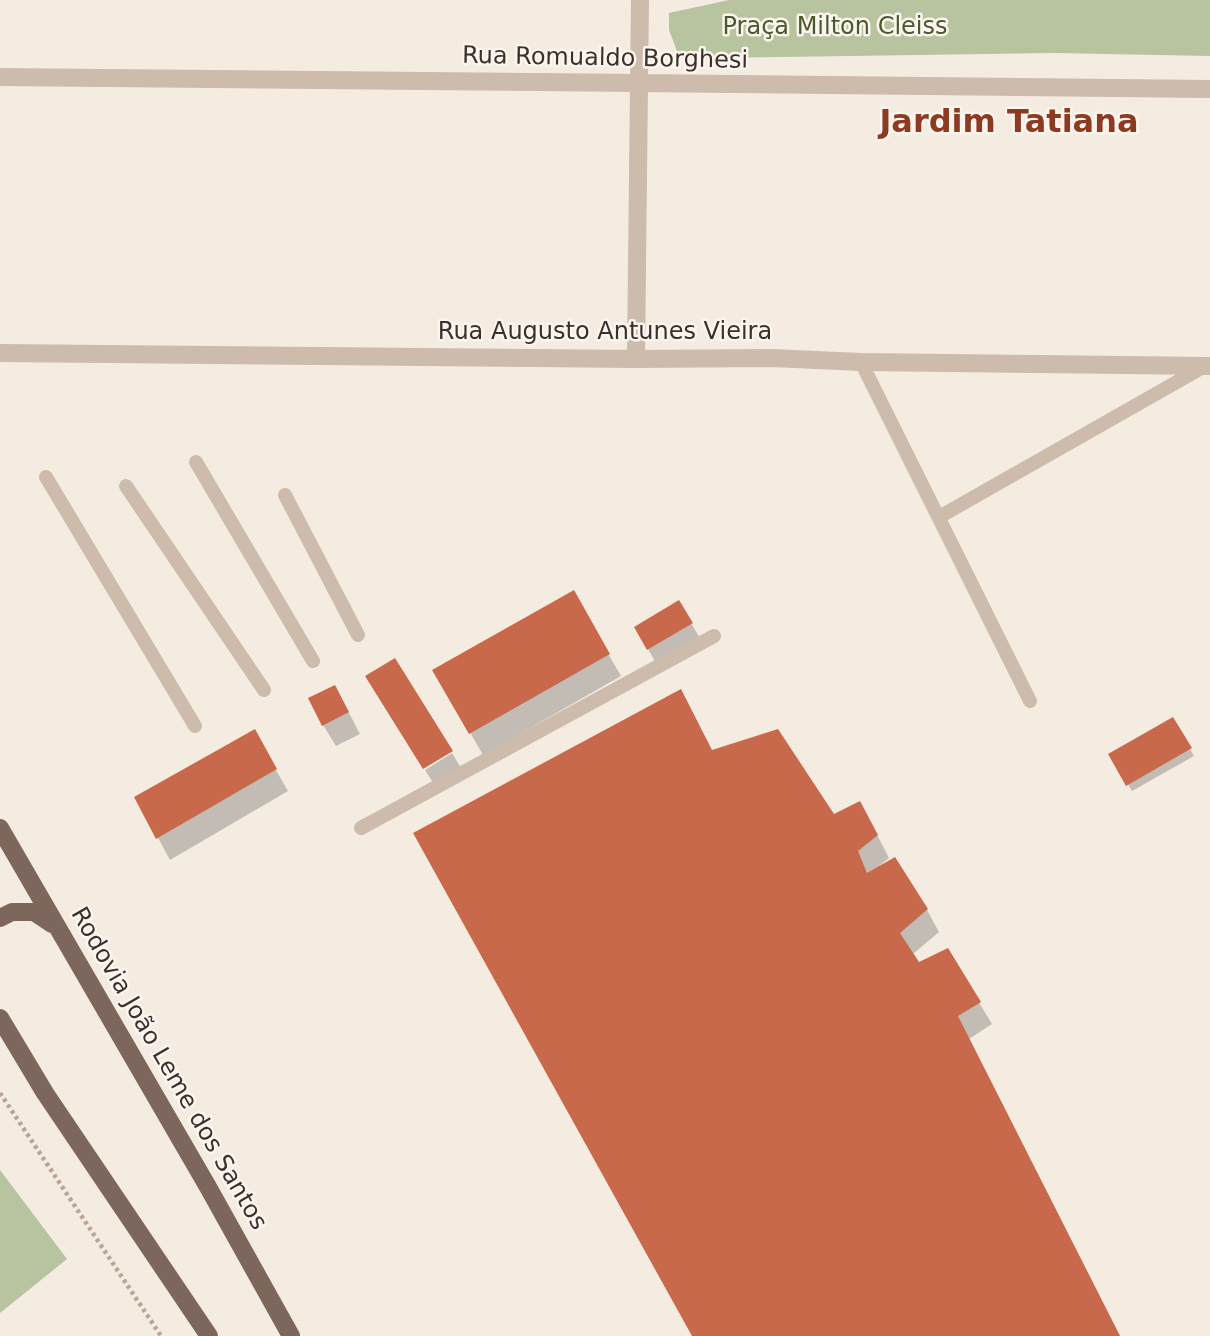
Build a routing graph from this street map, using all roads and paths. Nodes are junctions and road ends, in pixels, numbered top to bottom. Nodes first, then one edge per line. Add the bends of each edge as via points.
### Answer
1 (640, 0) edge
2 (0, 77) edge
3 (639, 83) junction
4 (1210, 89) edge
5 (0, 353) edge
6 (636, 359) junction
7 (861, 362) junction
8 (1208, 366) edge
9 (196, 462) dead end
10 (46, 477) dead end
11 (126, 486) dead end
12 (285, 495) dead end
13 (939, 517) junction
14 (358, 635) dead end
15 (714, 636) dead end
16 (313, 661) dead end
17 (264, 690) dead end
18 (1030, 701) dead end
19 (195, 726) dead end
20 (0, 828) edge
21 (361, 828) dead end
22 (0, 918) edge
23 (58, 928) junction
24 (0, 1018) edge
25 (0, 1093) edge
26 (161, 1336) edge
27 (209, 1336) edge
28 (291, 1336) edge

1 - 3 street
2 - 3 street, Rua Romualdo Borghesi
3 - 4 street, Rua Romualdo Borghesi
3 - 6 street
5 - 6 street, Rua Augusto Antunes Vieira
6 - 7 street, Rua Augusto Antunes Vieira
7 - 8 street, Rua Augusto Antunes Vieira
7 - 13 lane
8 - 13 lane
9 - 16 lane
10 - 19 lane
11 - 17 lane
12 - 14 lane
13 - 18 lane
15 - 21 lane
20 - 23 main road, Rodovia João Leme dos Santos
22 - 23 main road via 12,912 34,912
23 - 28 main road, Rodovia João Leme dos Santos
24 - 27 main road
25 - 26 path

